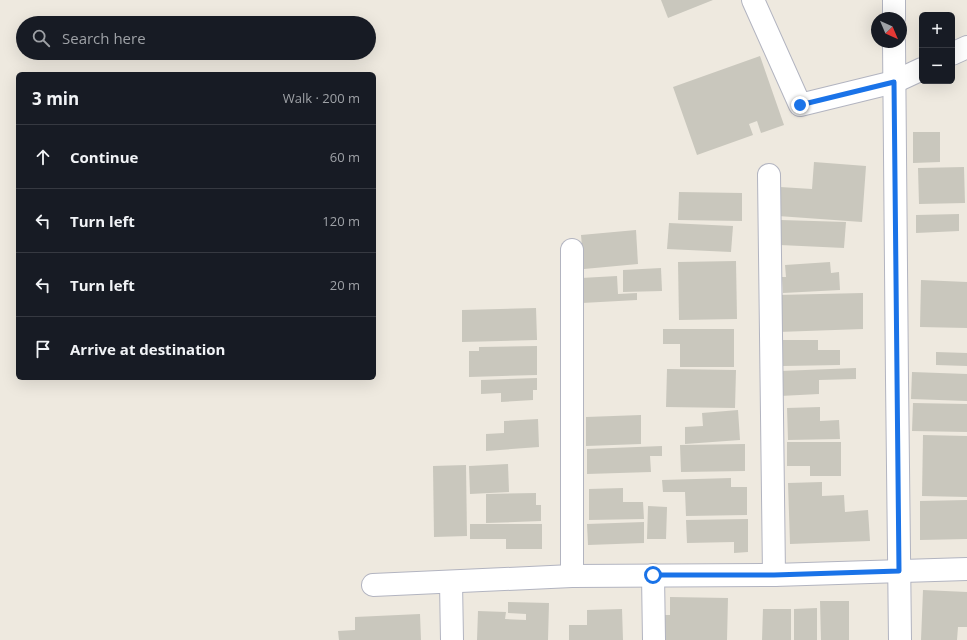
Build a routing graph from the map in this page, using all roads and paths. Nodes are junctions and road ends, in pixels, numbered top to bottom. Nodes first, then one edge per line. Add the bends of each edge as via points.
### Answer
1 (753, 0) edge
2 (894, 0) edge
3 (894, 12) edge
4 (967, 47) edge
5 (894, 48) edge
6 (955, 53) edge
7 (919, 70) edge
8 (894, 82) junction
9 (769, 175) dead end
10 (572, 250) dead end
11 (967, 569) edge
12 (899, 571) junction
13 (653, 575) junction
14 (774, 575) junction
15 (572, 576) junction
16 (451, 582) junction
17 (373, 585) dead end
18 (452, 640) edge
19 (654, 640) edge
20 (900, 640) edge

1 - 8 street via 800,105
2 - 3 street
4 - 6 street
5 - 8 street
7 - 8 street
8 - 12 street
9 - 14 street
10 - 15 street
11 - 12 street
12 - 14 street
12 - 20 street
13 - 14 street
13 - 15 street
13 - 19 street
15 - 16 street
16 - 17 street
16 - 18 street

